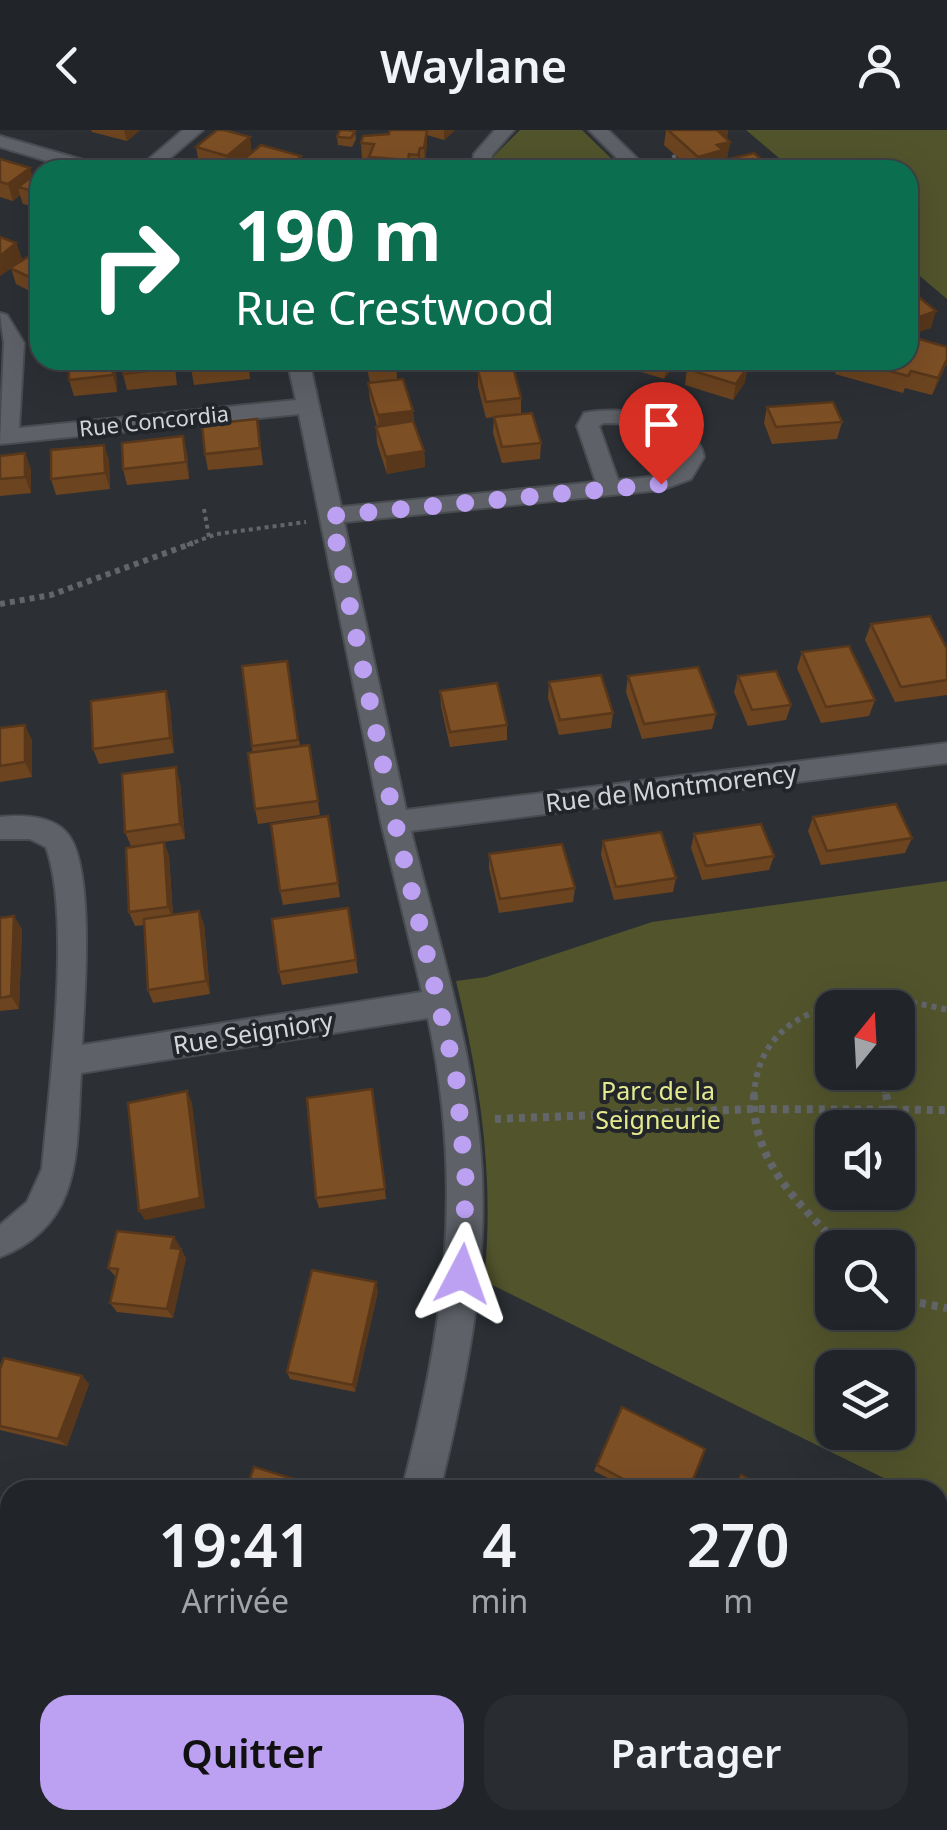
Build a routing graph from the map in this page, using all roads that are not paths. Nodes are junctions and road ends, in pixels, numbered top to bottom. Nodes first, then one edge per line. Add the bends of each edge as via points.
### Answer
1 (194, 130) edge
2 (506, 130) edge
3 (598, 130) edge
4 (0, 142) edge
5 (62, 160) edge
6 (157, 160) edge
7 (481, 160) edge
8 (630, 160) edge
9 (0, 319) edge
10 (300, 370) edge
11 (308, 406) junction
12 (3, 436) edge
13 (610, 489) junction
14 (318, 520) junction
15 (947, 753) edge
16 (395, 822) junction
17 (0, 828) edge
18 (439, 1004) junction
19 (66, 1061) junction
20 (0, 1241) edge
21 (424, 1480) edge

1 - 6 street
2 - 7 street
3 - 8 street
4 - 5 street
9 - 12 street via 14,344
10 - 11 street
11 - 12 street, Rue Concordia
11 - 14 street
13 - 13 street via 674,480 689,466 692,449 648,423 592,418 588,426
13 - 14 street
14 - 16 street
15 - 16 street, Rue de Montmorency
16 - 18 street
17 - 19 street via 50,835 68,864
18 - 19 street, Rue Seigniory
18 - 21 street via 462,1122 465,1239 445,1388
19 - 20 street via 54,1185 38,1215

